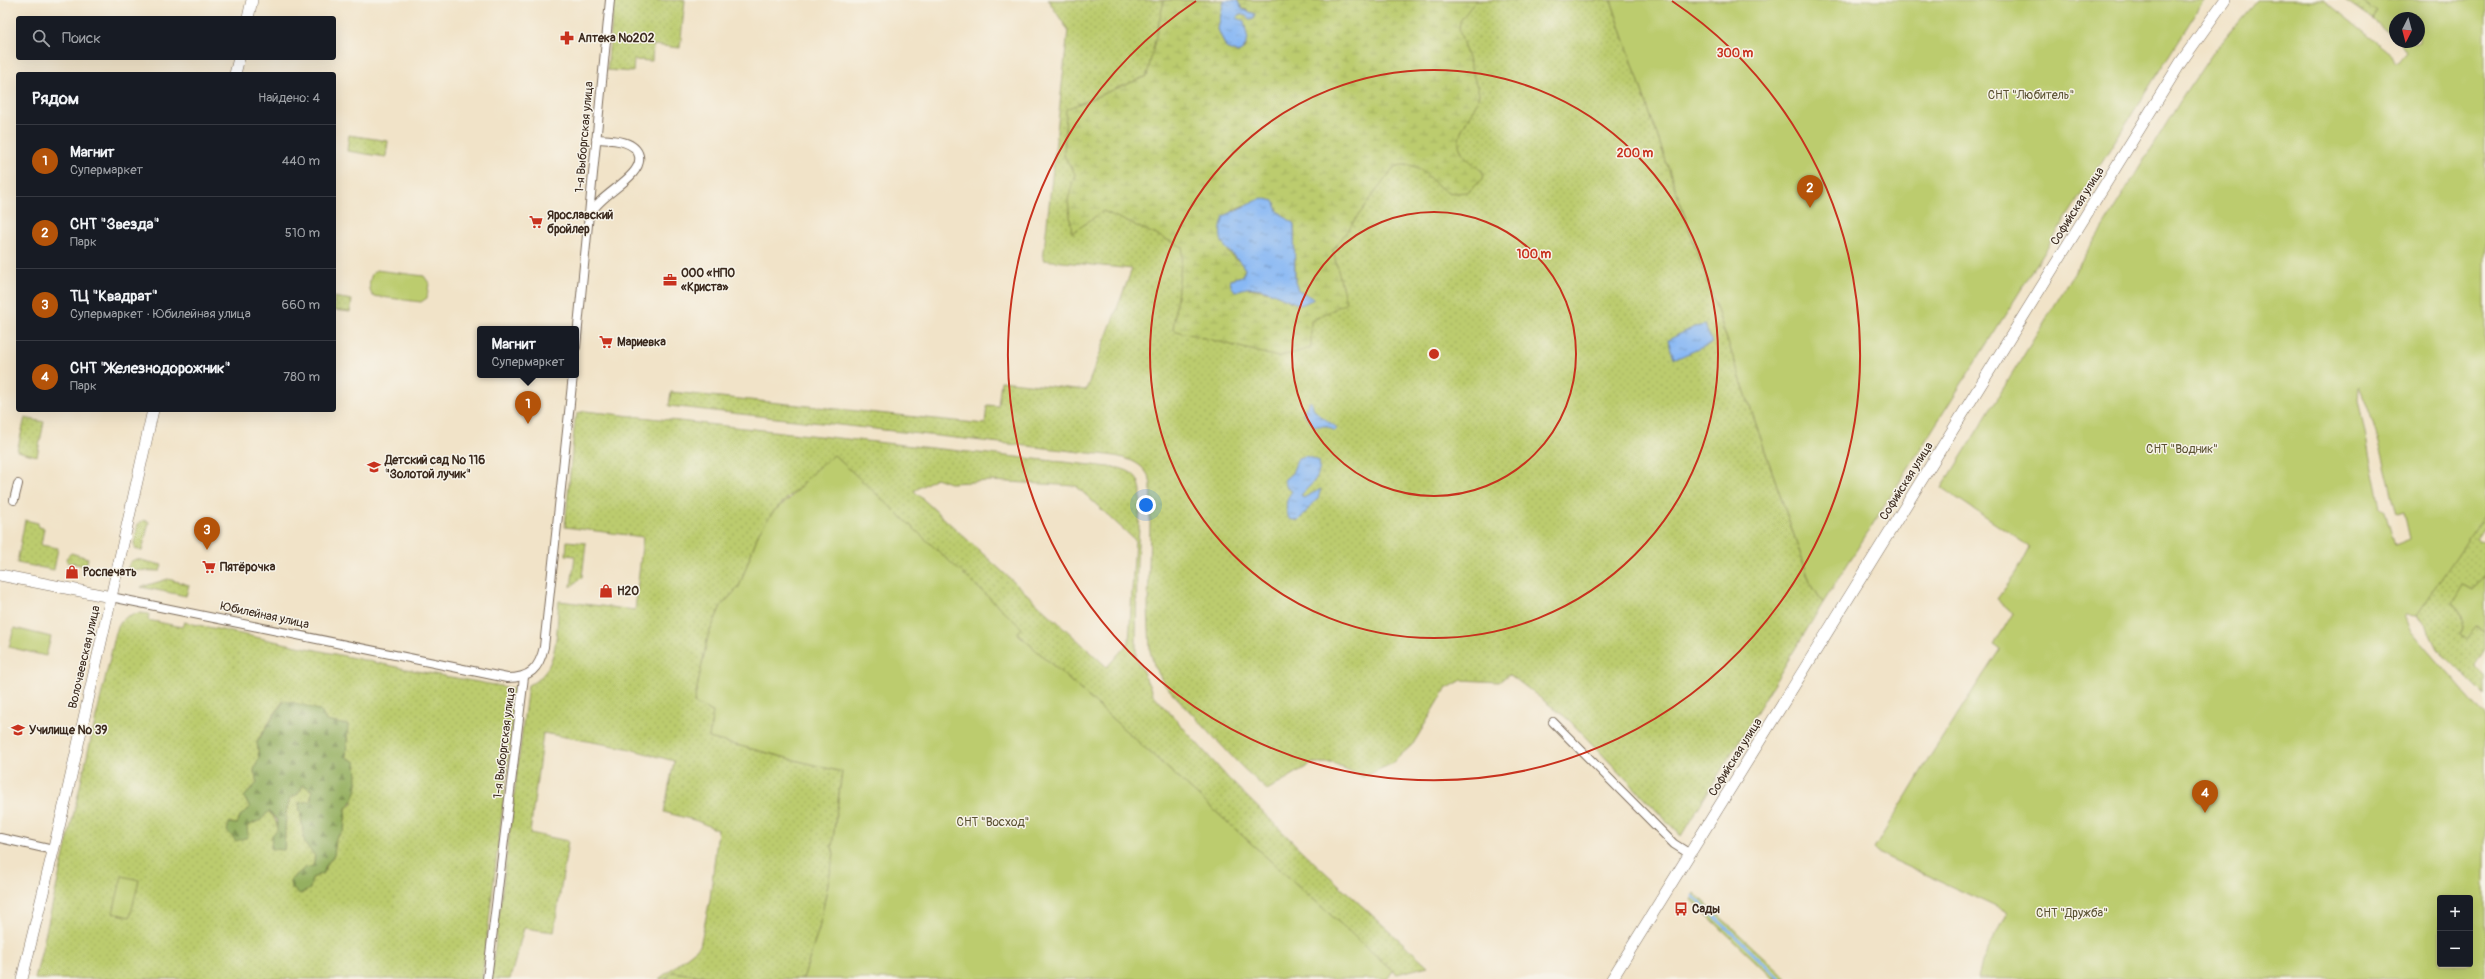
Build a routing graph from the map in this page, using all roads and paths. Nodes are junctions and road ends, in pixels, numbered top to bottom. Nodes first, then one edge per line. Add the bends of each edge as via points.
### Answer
1 (252, 0) edge
2 (610, 0) edge
3 (2225, 0) edge
4 (248, 16) edge
5 (238, 60) edge
6 (236, 72) edge
7 (596, 139) junction
8 (589, 221) junction
9 (578, 326) edge
10 (573, 378) edge
11 (153, 412) edge
12 (18, 484) dead end
13 (14, 500) dead end
14 (0, 576) edge
15 (111, 597) junction
16 (524, 676) junction
17 (1553, 722) dead end
18 (0, 838) edge
19 (53, 850) junction
20 (1690, 854) junction
21 (22, 979) edge
22 (487, 979) edge
23 (1612, 979) edge

1 - 4 main road
2 - 7 street, 1-я Выборгская улица
3 - 20 main road, Софийская улица via 2181,62
5 - 6 main road
7 - 8 street, 1-я Выборгская улица
7 - 8 street via 630,145 636,149 639,160 635,172 598,202
8 - 9 street, 1-я Выборгская улица
10 - 16 street, 1-я Выборгская улица via 544,647 536,668
11 - 15 main road, Волочаевская улица
12 - 13 street
14 - 15 main road, Юбилейная улица
15 - 16 street, Юбилейная улица via 507,678
15 - 19 main road, Волочаевская улица
16 - 22 street, 1-я Выборгская улица
17 - 20 street via 1674,844
18 - 19 street
19 - 21 main road, Волочаевская улица
20 - 23 main road, Софийская улица

